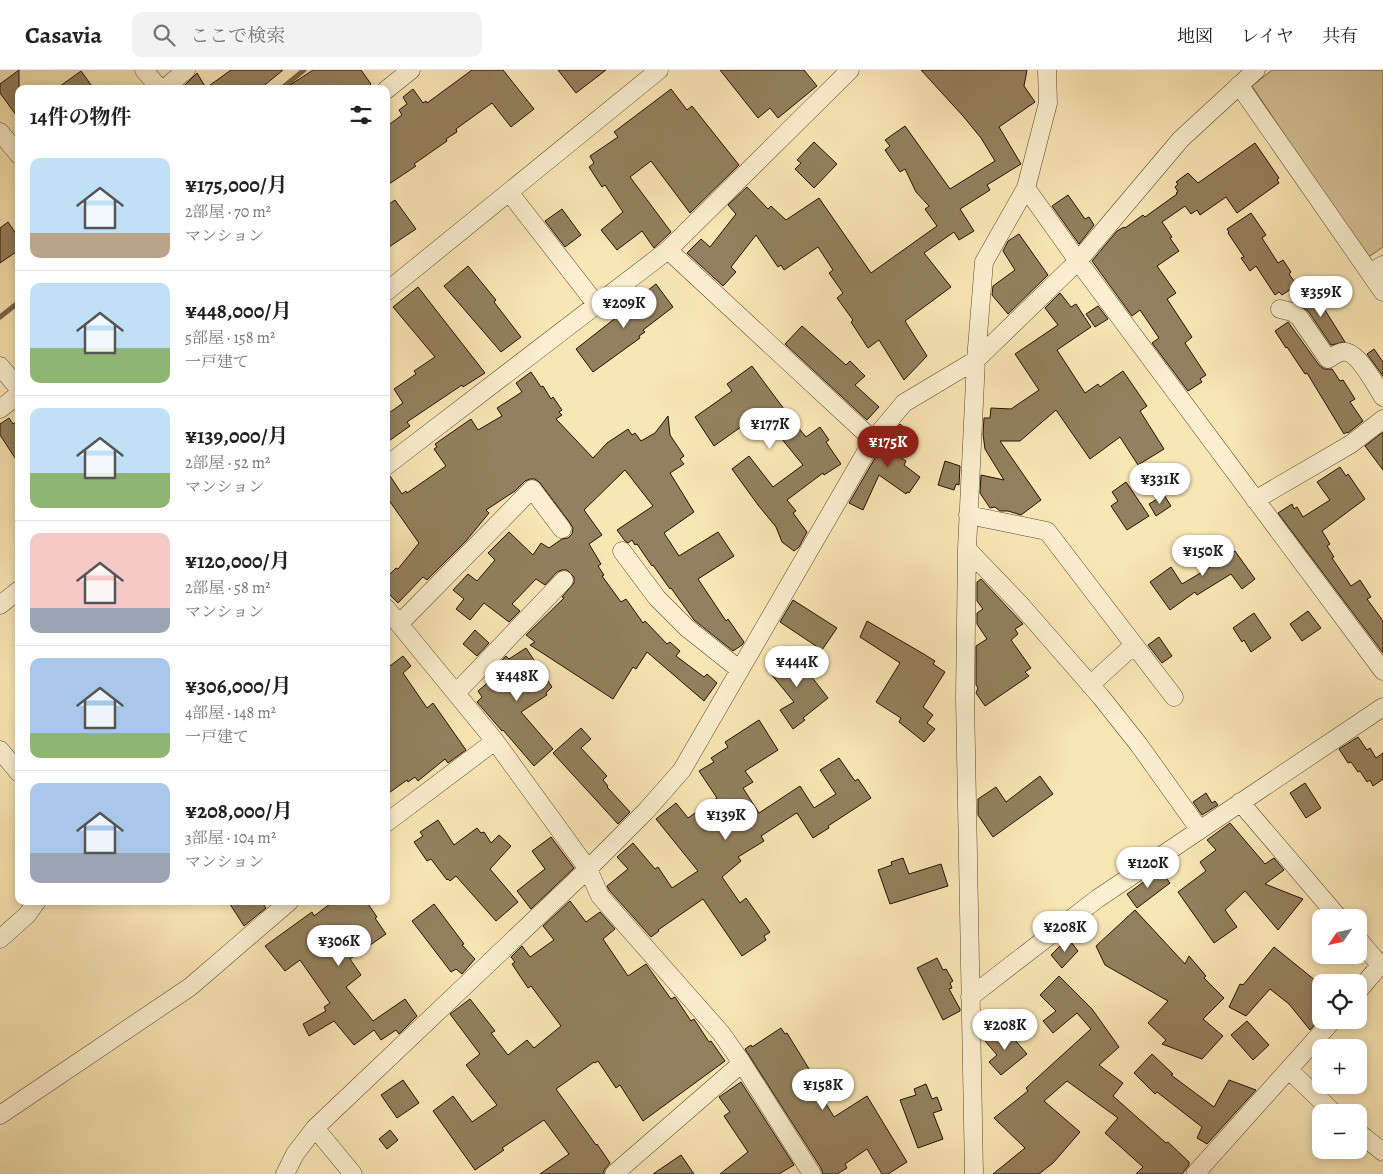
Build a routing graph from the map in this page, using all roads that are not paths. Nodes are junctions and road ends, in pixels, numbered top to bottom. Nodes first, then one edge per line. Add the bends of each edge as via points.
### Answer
1 (144, 70) edge
2 (186, 70) edge
3 (411, 70) edge
4 (659, 70) edge
5 (850, 70) edge
6 (1047, 70) edge
7 (1256, 70) edge
8 (158, 85) edge
9 (167, 85) edge
10 (1239, 85) junction
11 (390, 87) edge
12 (0, 132) edge
13 (15, 150) edge
14 (1026, 188) junction
15 (509, 192) junction
16 (668, 250) junction
17 (1078, 261) junction
18 (1377, 269) edge
19 (390, 289) edge
20 (1383, 292) edge
21 (596, 304) junction
22 (1280, 309) dead end
23 (976, 360) junction
24 (0, 366) edge
25 (15, 384) edge
26 (15, 397) edge
27 (1383, 397) edge
28 (0, 409) edge
29 (1383, 419) edge
30 (873, 440) junction
31 (390, 463) edge
32 (1255, 500) junction
33 (968, 514) junction
34 (562, 529) dead end
35 (966, 549) junction
36 (622, 551) dead end
37 (564, 580) dead end
38 (15, 593) edge
39 (0, 605) edge
40 (390, 615) edge
41 (1134, 645) junction
42 (740, 670) junction
43 (1383, 671) edge
44 (1090, 685) junction
45 (456, 693) junction
46 (1174, 698) dead end
47 (1383, 707) edge
48 (495, 741) junction
49 (0, 750) edge
50 (12, 768) edge
51 (1240, 802) junction
52 (390, 820) edge
53 (1199, 829) junction
54 (588, 869) junction
55 (35, 905) edge
56 (285, 905) edge
57 (1331, 909) edge
58 (0, 939) edge
59 (1368, 949) edge
60 (1382, 964) edge
61 (1367, 981) edge
62 (970, 998) junction
63 (1325, 1029) edge
64 (742, 1063) junction
65 (1290, 1070) junction
66 (1325, 1104) edge
67 (0, 1115) edge
68 (315, 1128) junction
69 (1367, 1139) edge
70 (1383, 1152) edge
71 (285, 1174) edge
72 (353, 1174) edge
73 (614, 1174) edge
74 (812, 1174) edge
75 (974, 1174) edge
76 (1195, 1174) edge

1 - 8 street
2 - 9 street
3 - 11 street
4 - 15 street
5 - 16 street
6 - 14 street via 1048,103
7 - 10 street
10 - 17 street via 1181,139
10 - 18 street
12 - 13 street
14 - 17 street
14 - 23 street via 984,262
15 - 19 street
15 - 21 street
16 - 21 street
16 - 30 street
17 - 23 street
17 - 32 street
18 - 20 street
21 - 31 street
22 - 27 street via 1299,317 1328,359 1342,352 1356,358
23 - 30 street via 904,403
23 - 33 street
24 - 25 street
26 - 28 street
29 - 32 street via 1351,444
30 - 42 street
32 - 43 street
33 - 35 street
33 - 41 street via 1047,531
34 - 40 street via 532,489
35 - 44 street
35 - 62 street
36 - 42 street via 657,598 687,628
37 - 45 street
38 - 39 street
40 - 45 street
41 - 44 street
41 - 46 street
42 - 54 street via 682,770
44 - 53 street via 1139,745
45 - 48 street
47 - 51 street
48 - 52 street
48 - 54 street
49 - 50 street
51 - 53 street
51 - 57 street
53 - 62 street via 1097,899
54 - 64 street via 600,896 721,1033
54 - 68 street
55 - 58 street
56 - 67 street via 190,987
59 - 60 street
60 - 61 street
62 - 75 street
63 - 65 street
64 - 73 street
64 - 74 street
65 - 66 street
65 - 76 street
68 - 71 street via 295,1154
68 - 72 street
69 - 70 street

